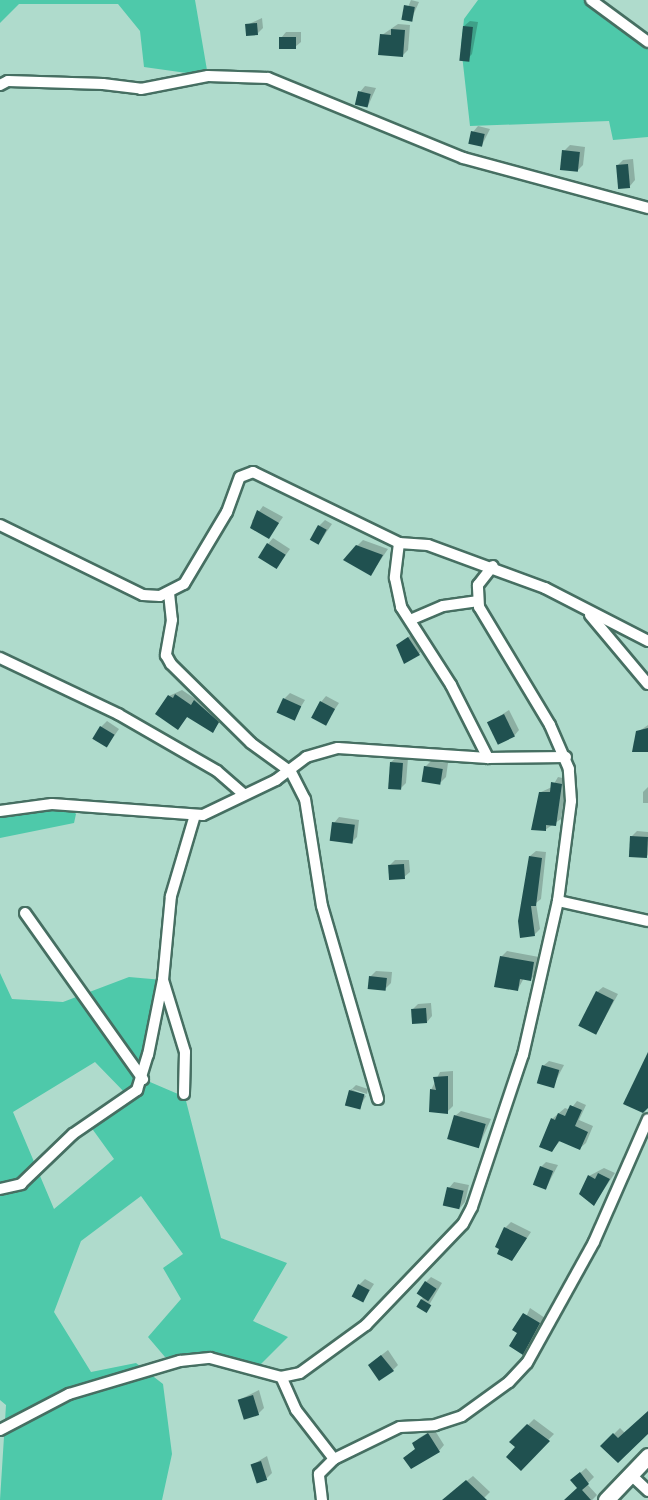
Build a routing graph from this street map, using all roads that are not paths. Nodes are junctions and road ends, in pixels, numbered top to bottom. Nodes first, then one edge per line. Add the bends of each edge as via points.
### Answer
1 (591, 0) edge
2 (648, 42) edge
3 (3, 82) edge
4 (648, 208) edge
5 (0, 525) edge
6 (399, 543) junction
7 (493, 566) junction
8 (169, 593) junction
9 (477, 600) junction
10 (588, 612) junction
11 (410, 620) junction
12 (648, 641) edge
13 (0, 658) edge
14 (648, 684) edge
15 (566, 757) junction
16 (488, 758) junction
17 (286, 768) junction
18 (243, 794) junction
19 (0, 811) edge
20 (195, 815) junction
21 (558, 901) junction
22 (25, 913) dead end
23 (648, 921) edge
24 (162, 980) junction
25 (143, 1079) junction
26 (184, 1094) dead end
27 (378, 1099) dead end
28 (648, 1119) edge
29 (0, 1189) edge
30 (281, 1377) junction
31 (0, 1430) edge
32 (648, 1456) edge
33 (334, 1459) junction
34 (630, 1474) junction
35 (648, 1491) edge
36 (322, 1500) edge
37 (606, 1500) edge

1 - 2 street
3 - 4 street via 103,84 141,89 208,76 268,78 463,158
5 - 8 street via 143,595
6 - 7 street via 428,545
6 - 8 street via 284,488 265,474 247,473 237,482 227,512 184,584
6 - 11 street via 396,586 401,607
7 - 9 street via 478,585
7 - 10 street
8 - 17 street via 172,620 166,655 171,664 251,743
9 - 11 street via 443,606
9 - 15 street
10 - 12 street
10 - 14 street
11 - 16 street via 451,686
13 - 18 street via 118,714 216,771
15 - 16 street
15 - 21 street via 571,801
16 - 17 street via 338,748 318,752
17 - 18 street via 276,780
17 - 27 street via 306,799 320,898
18 - 20 street via 203,815
19 - 20 street via 52,804
20 - 24 street via 171,896
21 - 23 street
21 - 30 street via 523,1055 463,1224 366,1325 300,1373
22 - 25 street
24 - 25 street
24 - 26 street via 185,1052
25 - 29 street via 130,1098 73,1134 33,1176 21,1184
28 - 33 street via 594,1242 527,1364 462,1416 435,1425 400,1427
30 - 31 street via 210,1358 180,1361 69,1394
30 - 33 street via 296,1410
32 - 34 street
33 - 36 street via 319,1474
34 - 35 street
34 - 37 street

